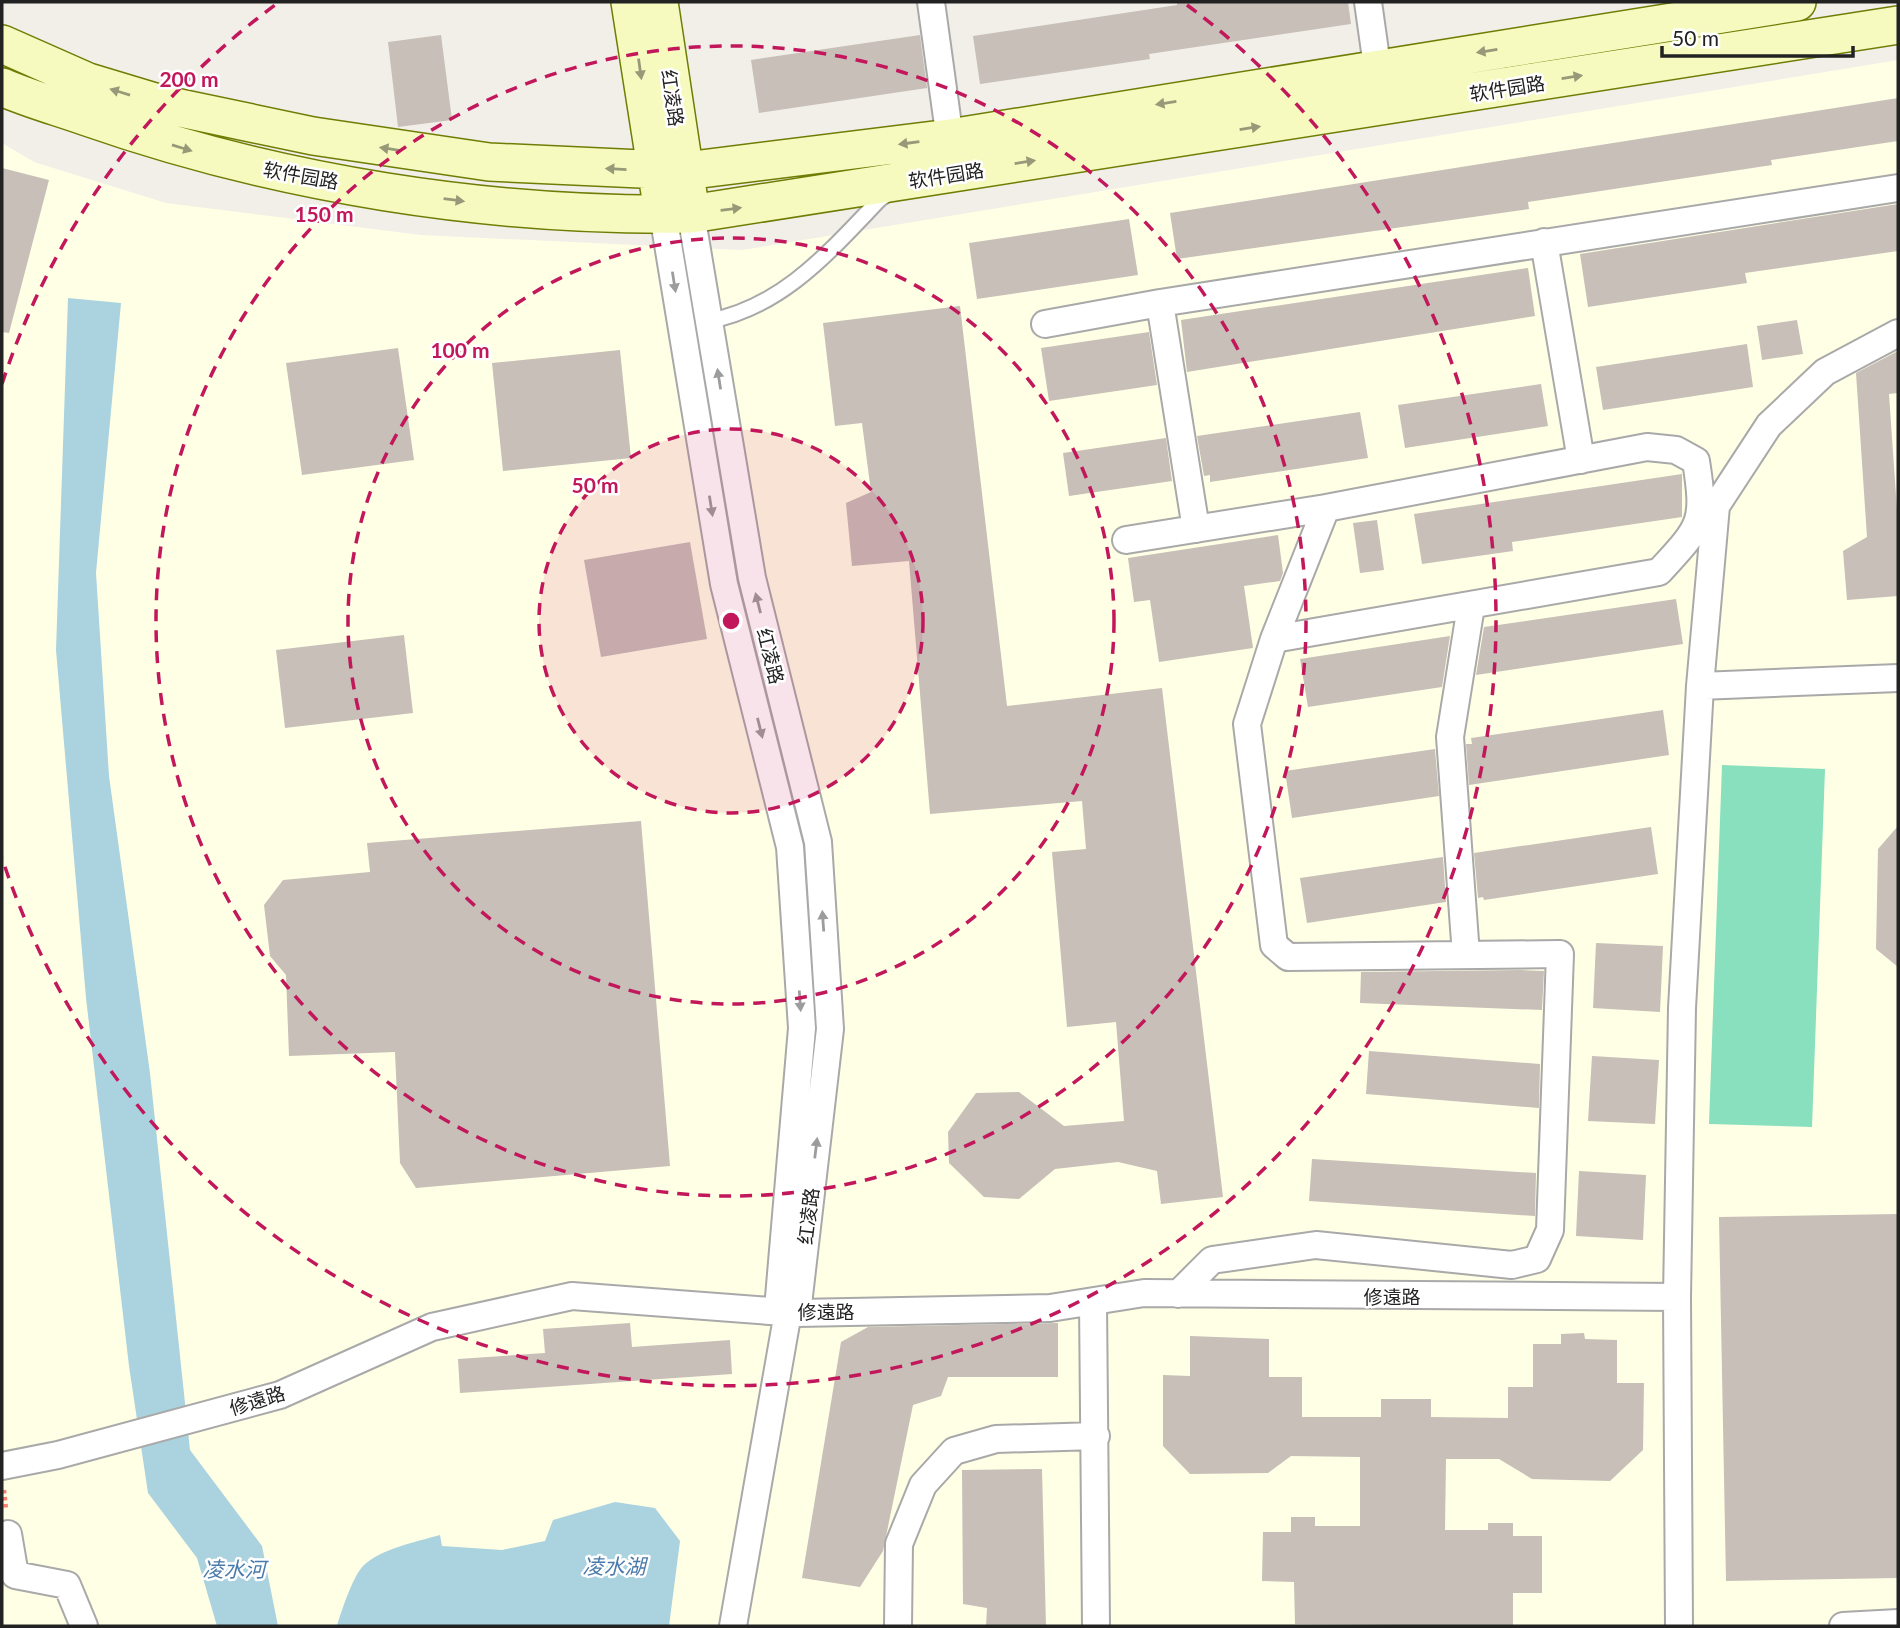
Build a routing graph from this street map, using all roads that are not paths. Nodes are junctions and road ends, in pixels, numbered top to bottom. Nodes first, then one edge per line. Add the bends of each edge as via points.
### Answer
1 (630, 2) edge
2 (659, 2) edge
3 (931, 2) edge
4 (1368, 2) edge
5 (1797, 2) edge
6 (1898, 25) edge
7 (2, 44) edge
8 (1377, 69) junction
9 (2, 87) edge
10 (1383, 108) junction
11 (953, 155) junction
12 (670, 171) junction
13 (909, 180) junction
14 (1898, 188) edge
15 (677, 214) junction
16 (1544, 242) junction
17 (1160, 303) junction
18 (709, 321) junction
19 (1045, 324) dead end
20 (1898, 333) edge
21 (1581, 460) junction
22 (1326, 508) junction
23 (1196, 529) junction
24 (1126, 540) dead end
25 (1471, 606) junction
26 (1274, 639) junction
27 (1898, 678) edge
28 (1700, 686) junction
29 (1466, 955) junction
30 (1178, 1294) junction
31 (1677, 1297) junction
32 (1093, 1302) junction
33 (788, 1311) junction
34 (1096, 1436) junction
35 (2, 1473) edge
36 (8, 1534) road end
37 (8, 1576) edge
38 (1898, 1623) edge
39 (84, 1626) edge
40 (733, 1626) edge
41 (898, 1626) edge
42 (1096, 1626) edge
43 (1679, 1626) edge
44 (1843, 1626) edge

1 -> 12 main road, 红凌路
2 - 12 main road, 红凌路
3 - 11 street
4 - 8 street
5 -> 8 main road, 软件园路
10 -> 6 main road, 软件园路
12 -> 7 main road, 软件园路 via 489,162 235,122 88,82
8 - 10 street
8 -> 11 main road, 软件园路
9 -> 15 main road, 软件园路 via 227,162 423,196 510,206
11 -> 10 main road, 软件园路
11 -> 12 main road, 软件园路
11 - 13 main road, 软件园路
12 - 15 main road, 红凌路
15 -> 13 main road, 软件园路
13 - 18 lane via 880,199 816,264 779,293 740,316
14 - 16 street
15 - 18 street, 红凌路
15 -> 33 street, 红凌路 via 724,584 790,847 802,1028
16 - 17 street
16 - 21 street
17 - 19 street
17 - 23 street
33 -> 18 street, 红凌路 via 830,1029 818,842 752,578
20 - 28 street via 1825,372 1769,425 1716,506
21 - 22 street
21 - 25 street via 1647,447 1675,450 1696,461 1703,503 1694,534 1659,572
22 - 23 street
22 - 26 street
23 - 24 street
25 - 26 street
25 - 29 street via 1450,737
26 - 29 street via 1247,723 1274,945 1288,957
27 - 28 street
28 - 31 street via 1682,1008
29 - 30 street via 1560,954 1549,1230 1537,1259 1512,1265 1316,1245 1212,1260
30 - 31 street, 修遠路
30 - 32 street, 修遠路 via 1144,1293
31 - 43 street
32 - 33 street, 修遠路 via 1050,1308
32 - 34 street
33 - 35 street, 修遠路 via 572,1296 432,1327 280,1395
33 - 40 street, 红凌路
34 - 41 street via 996,1439 954,1451 923,1485 899,1544
34 - 42 street
36 - 37 street
37 - 39 street via 67,1585
38 - 44 street

